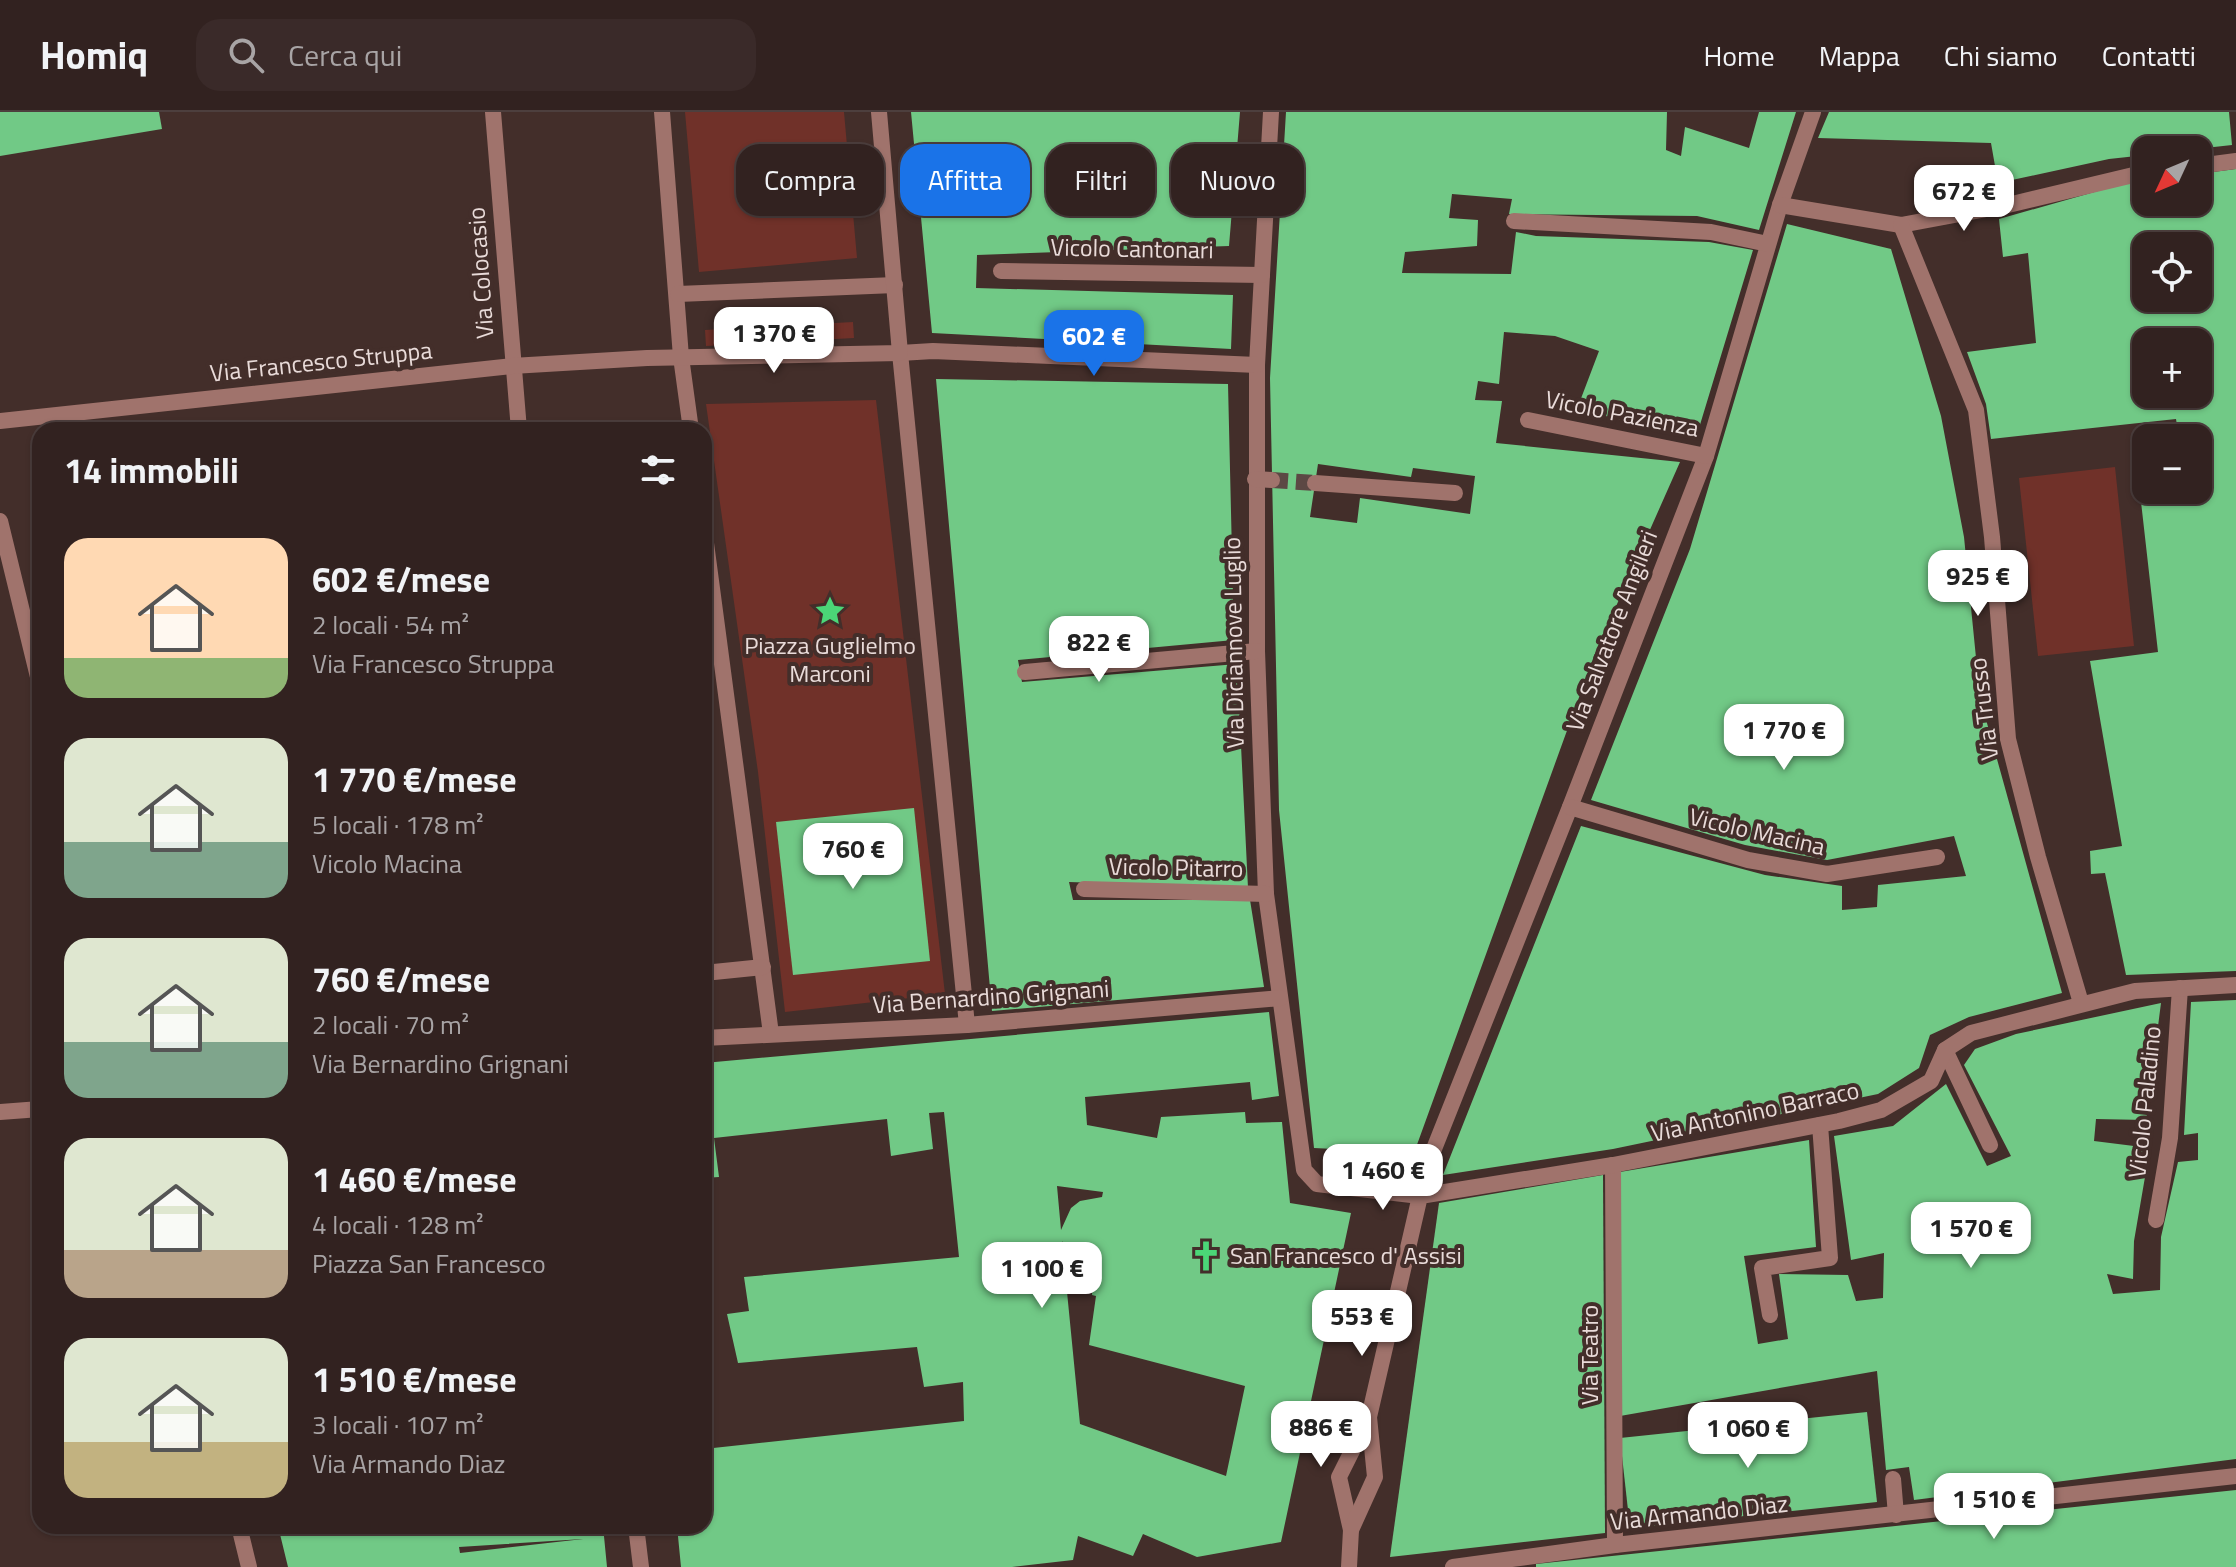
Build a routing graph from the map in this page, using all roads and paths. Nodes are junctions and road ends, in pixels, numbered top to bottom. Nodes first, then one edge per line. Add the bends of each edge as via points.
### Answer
1 (493, 112) edge
2 (662, 112) edge
3 (879, 112) edge
4 (1271, 112) edge
5 (1813, 112) edge
6 (2236, 161) edge
7 (2212, 164) edge
8 (2132, 175) edge
9 (1780, 205) junction
10 (1514, 221) dead end
11 (1901, 225) junction
12 (1768, 244) junction
13 (1001, 271) dead end
14 (1262, 275) junction
15 (895, 285) junction
16 (678, 294) junction
17 (900, 353) junction
18 (681, 357) junction
19 (1257, 365) junction
20 (512, 366) junction
21 (1528, 420) dead end
22 (0, 421) edge
23 (518, 422) edge
24 (690, 422) edge
25 (1706, 456) junction
26 (1255, 479) junction
27 (1272, 480) tunnel mouth
28 (1315, 483) tunnel mouth
29 (1455, 493) dead end
30 (0, 521) edge
31 (712, 588) edge
32 (1257, 651) junction
33 (32, 652) edge
34 (1025, 672) dead end
35 (1570, 807) junction
36 (1937, 857) dead end
37 (1084, 889) dead end
38 (1266, 894) junction
39 (763, 967) junction
40 (712, 972) edge
41 (2236, 985) edge
42 (2180, 988) junction
43 (1280, 998) junction
44 (2081, 1003) junction
45 (967, 1025) junction
46 (771, 1034) junction
47 (712, 1038) edge
48 (1945, 1050) junction
49 (32, 1110) edge
50 (0, 1112) edge
51 (1820, 1125) junction
52 (1990, 1145) dead end
53 (1613, 1165) junction
54 (1304, 1170) joint
55 (1420, 1196) junction
56 (2156, 1220) dead end
57 (1770, 1315) dead end
58 (1369, 1417) junction
59 (2236, 1476) edge
60 (1893, 1479) dead end
61 (1896, 1515) junction
62 (1351, 1530) junction
63 (241, 1534) edge
64 (637, 1534) edge
65 (1615, 1545) junction
66 (249, 1567) edge
67 (641, 1567) edge
68 (1349, 1567) edge
69 (1453, 1567) edge

1 - 20 street, Via Colocasio
2 - 16 street
3 - 15 street
4 - 14 street, Via Diciannove Luglio
5 - 9 street, Via Salvatore Angileri
6 - 7 street
8 - 11 street
9 - 11 street
9 - 12 street, Via Salvatore Angileri
10 - 12 street via 1711,232
11 - 44 street, Via Trusso via 1976,410 2008,739
12 - 25 street, Via Salvatore Angileri
13 - 14 street, Vicolo Cantonari
14 - 19 street, Via Diciannove Luglio
15 - 16 street
15 - 17 street
16 - 18 street
17 - 18 street, Via Francesco Struppa
17 - 19 street, Via Francesco Struppa
17 - 45 street
18 - 20 street, Via Francesco Struppa
18 - 24 street
19 - 26 street, Via Diciannove Luglio
20 - 22 street, Via Francesco Struppa
20 - 23 street, Via Colocasio
21 - 25 street, Vicolo Pazienza
25 - 35 street, Via Salvatore Angileri
26 - 27 street
26 - 32 street, Via Diciannove Luglio
28 - 29 street
30 - 33 street
31 - 39 street
32 - 34 street
32 - 38 street, Via Diciannove Luglio
35 - 36 street, Vicolo Macina via 1748,860 1827,874
35 - 55 street, Via Salvatore Angileri
37 - 38 street, Vicolo Pitarro
38 - 43 street, Via Diciannove Luglio
39 - 40 street
39 - 46 street
41 - 42 street
42 - 44 street
42 - 56 street, Vicolo Paladino via 2170,1138
43 - 45 street, Via Bernardino Grignani
43 - 54 street, Via Diciannove Luglio
44 - 48 street via 1971,1033
45 - 46 street, Via Bernardino Grignani
46 - 47 street, Via Bernardino Grignani
48 - 51 street, Via Antonino Barraco via 1931,1081 1881,1110
48 - 52 street
49 - 50 street
51 - 53 street, Via Antonino Barraco
51 - 57 street via 1830,1258 1762,1268
53 - 55 street, Via Antonino Barraco
53 - 65 street, Via Teatro
54 - 55 street, Via Antonino Barraco via 1317,1184
55 - 58 street, Via Salvatore Angileri
58 - 62 street via 1375,1477
58 - 62 street via 1339,1477
59 - 61 street, Via Armando Diaz
60 - 61 street
61 - 65 street, Via Armando Diaz
62 - 68 street
63 - 66 street
64 - 67 street
65 - 69 street, Via Armando Diaz

